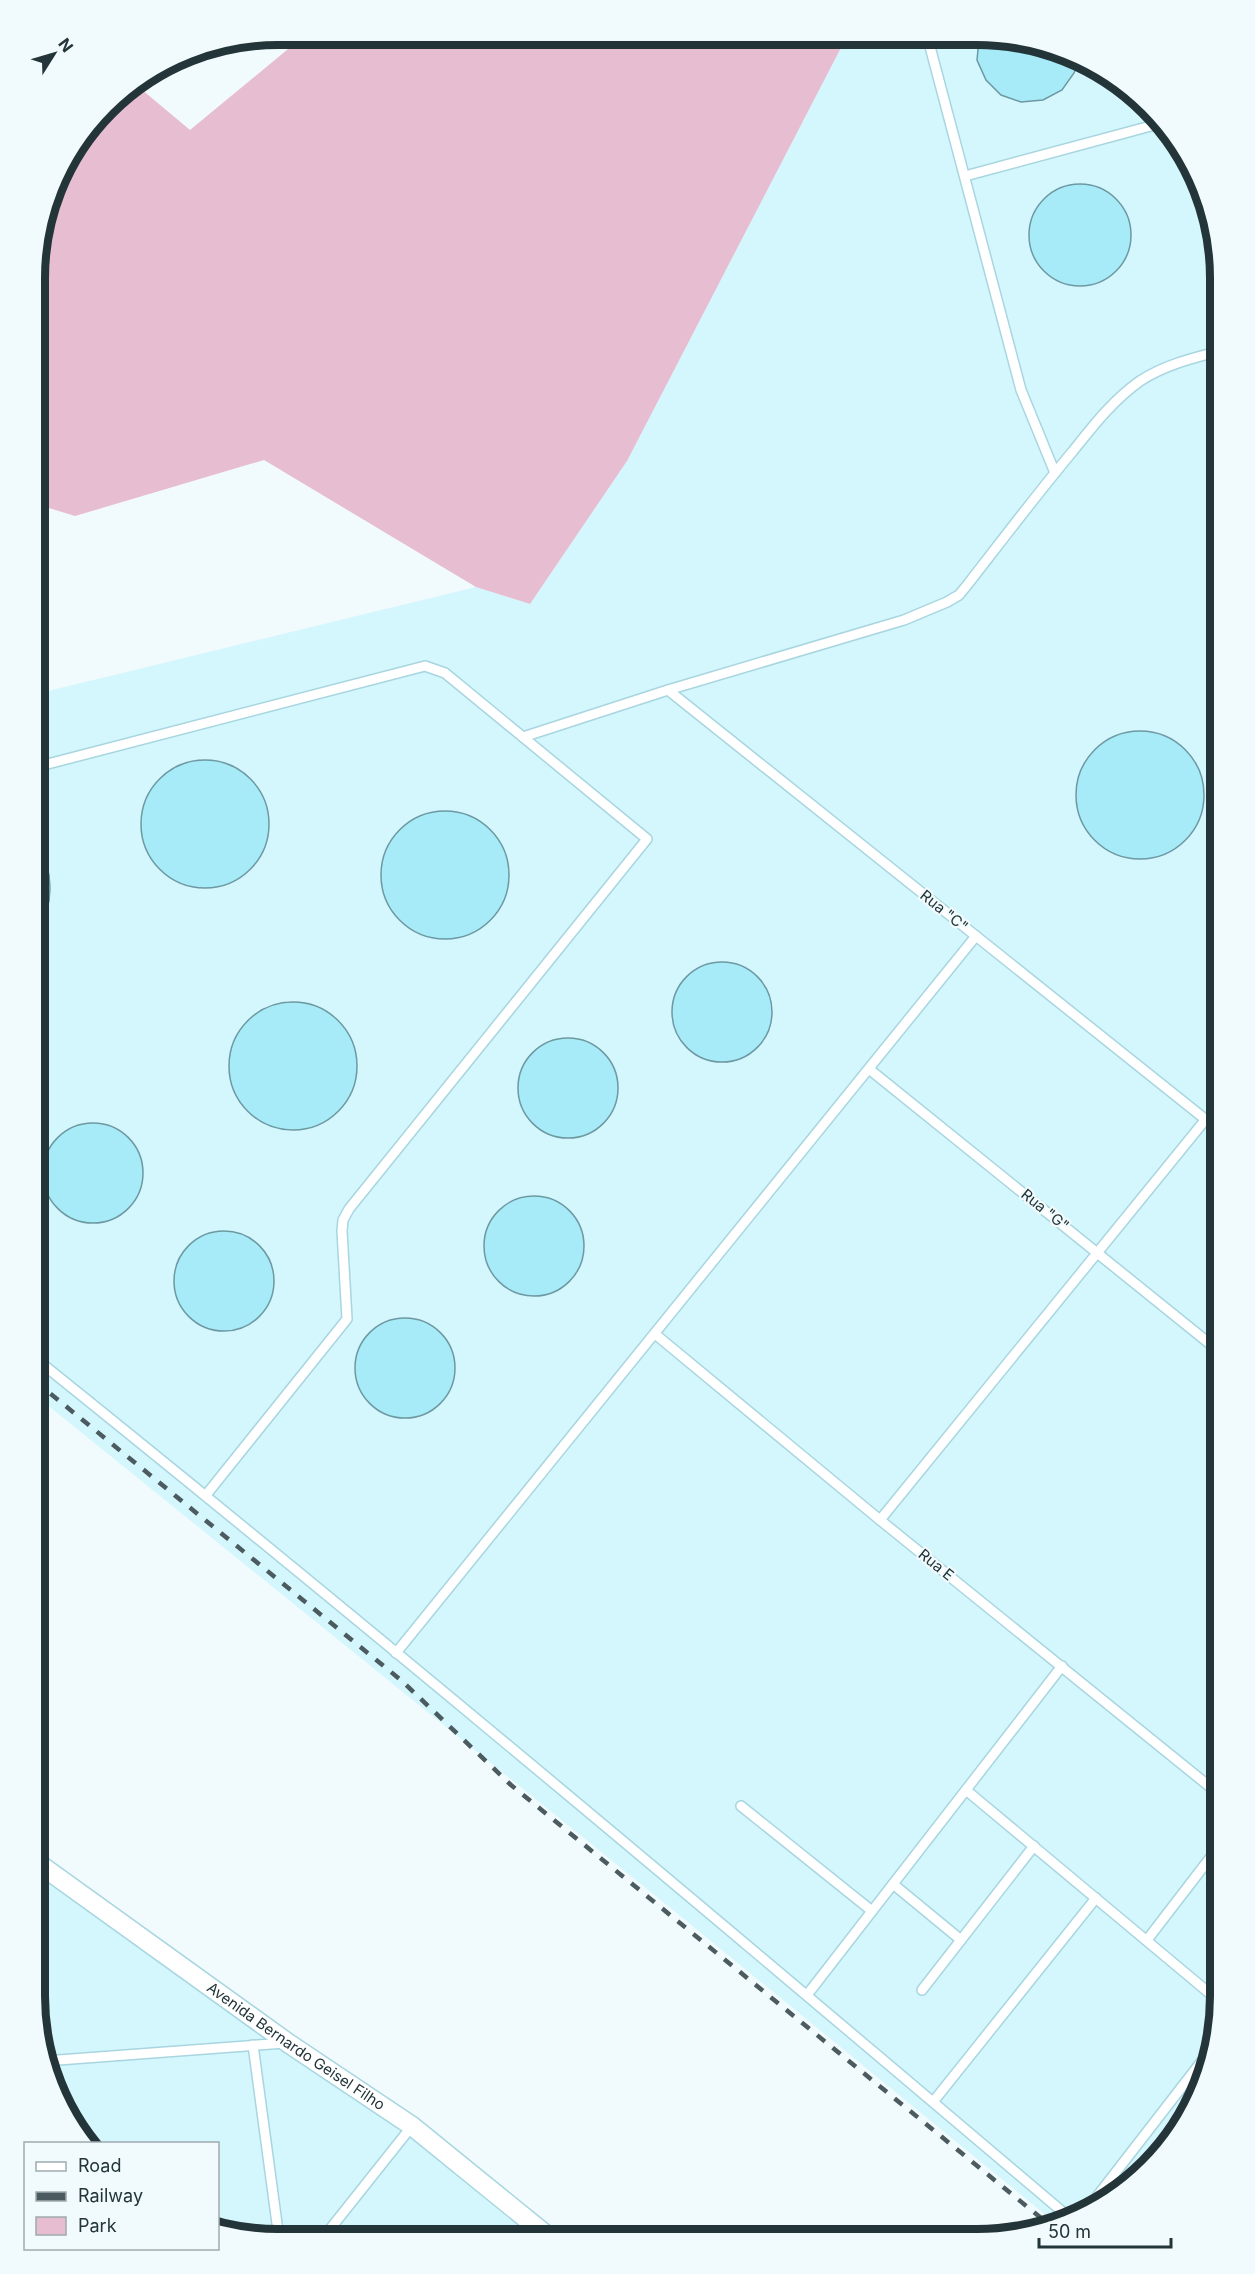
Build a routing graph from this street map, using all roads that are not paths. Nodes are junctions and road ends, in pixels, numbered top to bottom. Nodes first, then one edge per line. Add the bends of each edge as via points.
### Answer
1 (930, 45) edge
2 (1153, 125) edge
3 (965, 176) junction
4 (1210, 354) edge
5 (1055, 473) junction
6 (668, 690) junction
7 (523, 736) junction
8 (45, 765) edge
9 (976, 936) junction
10 (869, 1069) junction
11 (1206, 1119) junction
12 (1210, 1122) edge
13 (1097, 1252) junction
14 (655, 1334) junction
15 (1210, 1344) edge
16 (45, 1366) edge
17 (206, 1496) junction
18 (880, 1520) junction
19 (396, 1653) junction
20 (1062, 1666) junction
21 (1210, 1787) edge
22 (966, 1790) junction
23 (741, 1806) dead end
24 (1034, 1846) junction
25 (1210, 1858) edge
26 (45, 1868) edge
27 (893, 1884) junction
28 (1096, 1898) junction
29 (872, 1911) junction
30 (961, 1940) junction
31 (1147, 1940) junction
32 (922, 1990) dead end
33 (1210, 1994) edge
34 (807, 1995) junction
35 (288, 2043) junction
36 (253, 2045) junction
37 (54, 2060) edge
38 (1200, 2063) edge
39 (933, 2102) junction
40 (412, 2126) junction
41 (1098, 2195) edge
42 (1063, 2212) edge
43 (278, 2229) edge
44 (329, 2229) edge
45 (539, 2229) edge

1 - 3 lane
2 - 3 lane
3 - 5 lane via 1021,390
4 - 5 lane via 1175,364 1140,381 1101,417
5 - 6 lane via 959,595 947,602 904,620
6 - 7 lane
6 - 9 lane, Rua "C"
7 - 8 lane via 445,673 425,666
7 - 17 lane via 647,839 349,1209 342,1231 348,1312 344,1325
9 - 10 lane
9 - 11 lane, Rua "C"
10 - 13 lane, Rua "G"
10 - 14 lane
11 - 12 lane, Rua "C"
11 - 13 lane
13 - 15 lane, Rua "G"
13 - 18 lane
14 - 18 lane, Rua E
14 - 19 lane
16 - 17 lane
17 - 19 lane
18 - 20 lane, Rua E
19 - 34 lane
20 - 21 lane, Rua E
20 - 22 lane
22 - 24 lane
22 - 27 lane
23 - 29 lane
24 - 28 lane
24 - 30 lane
25 - 31 lane
26 - 35 street, Avenida Bernardo Geisel Filho
27 - 29 lane
27 - 30 lane
28 - 31 lane
28 - 39 lane
29 - 34 lane
30 - 32 lane
31 - 33 lane
34 - 39 lane
35 - 36 lane
35 - 40 street, Avenida Bernardo Geisel Filho
36 - 37 lane
36 - 43 lane
38 - 41 lane
39 - 42 lane
40 - 44 lane
40 - 45 street, Avenida Bernardo Geisel Filho

